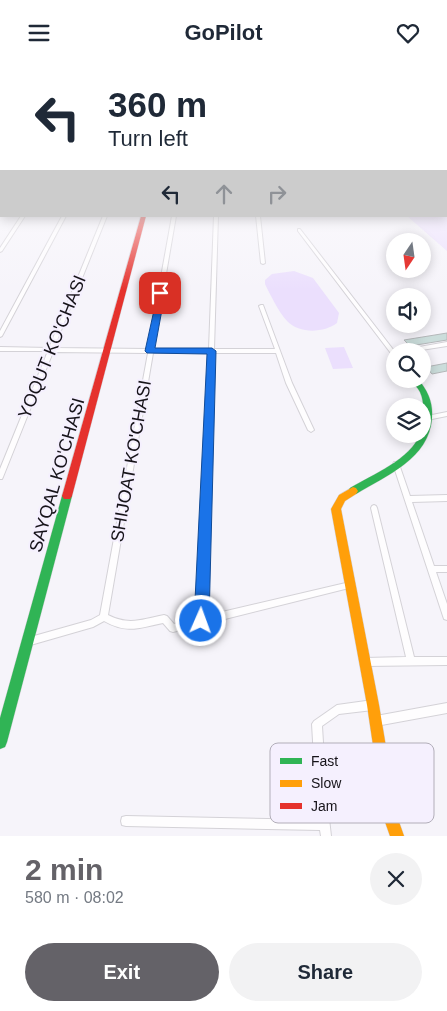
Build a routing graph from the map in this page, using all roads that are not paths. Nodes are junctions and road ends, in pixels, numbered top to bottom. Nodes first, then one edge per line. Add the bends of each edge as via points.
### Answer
1 (22, 218) edge
2 (63, 218) edge
3 (104, 218) edge
4 (143, 218) edge
5 (174, 218) edge
6 (216, 218) edge
7 (258, 218) edge
8 (299, 230) dead end
9 (0, 251) edge
10 (262, 263) dead end
11 (261, 306) dead end
12 (0, 336) edge
13 (386, 343) edge
14 (447, 344) edge
15 (431, 347) edge
16 (0, 349) edge
17 (51, 350) junction
18 (108, 351) junction
19 (150, 351) junction
20 (212, 351) junction
21 (278, 351) junction
22 (447, 414) edge
23 (431, 417) edge
24 (311, 430) dead end
25 (420, 443) edge
26 (396, 463) junction
27 (0, 477) edge
28 (447, 497) edge
29 (407, 499) junction
30 (374, 508) dead end
31 (431, 569) junction
32 (447, 569) edge
33 (350, 585) junction
34 (447, 615) edge
35 (104, 617) junction
36 (201, 621) junction
37 (27, 642) junction
38 (447, 661) edge
39 (365, 662) junction
40 (412, 662) junction
41 (373, 705) junction
42 (447, 708) edge
43 (376, 721) junction
44 (0, 741) edge
45 (319, 743) edge
46 (379, 743) edge
47 (126, 821) dead end
48 (393, 823) edge
49 (325, 825) joint
50 (326, 836) edge
51 (397, 836) edge

1 - 9 street
2 - 12 street
3 - 17 street, YOQUT KO'CHASI
4 - 18 street, SAYQAL KO'CHASI
5 - 19 street, SHIJOAT KO'CHASI
6 - 20 street
7 - 10 street
8 - 13 street
11 - 21 street
14 - 15 street
16 - 17 street
17 - 18 street
17 - 27 street, YOQUT KO'CHASI
18 - 19 street
18 - 37 street, SAYQAL KO'CHASI
19 - 20 street
19 - 35 street, SHIJOAT KO'CHASI
20 - 21 street
20 - 36 street
21 - 24 street
22 - 23 street
25 - 26 street via 406,458
26 - 29 street
26 - 33 street via 342,498 336,509
28 - 29 street
29 - 31 street
30 - 40 street
31 - 32 street
31 - 34 street
33 - 36 street
33 - 39 street
35 - 36 street via 126,626 164,619 173,628
35 - 37 street
37 - 44 street, SAYQAL KO'CHASI
38 - 40 street
39 - 40 street
39 - 41 street
41 - 43 street
41 - 45 street via 337,710 317,724
42 - 43 street
43 - 46 street
47 - 49 street
48 - 51 street
49 - 50 street

